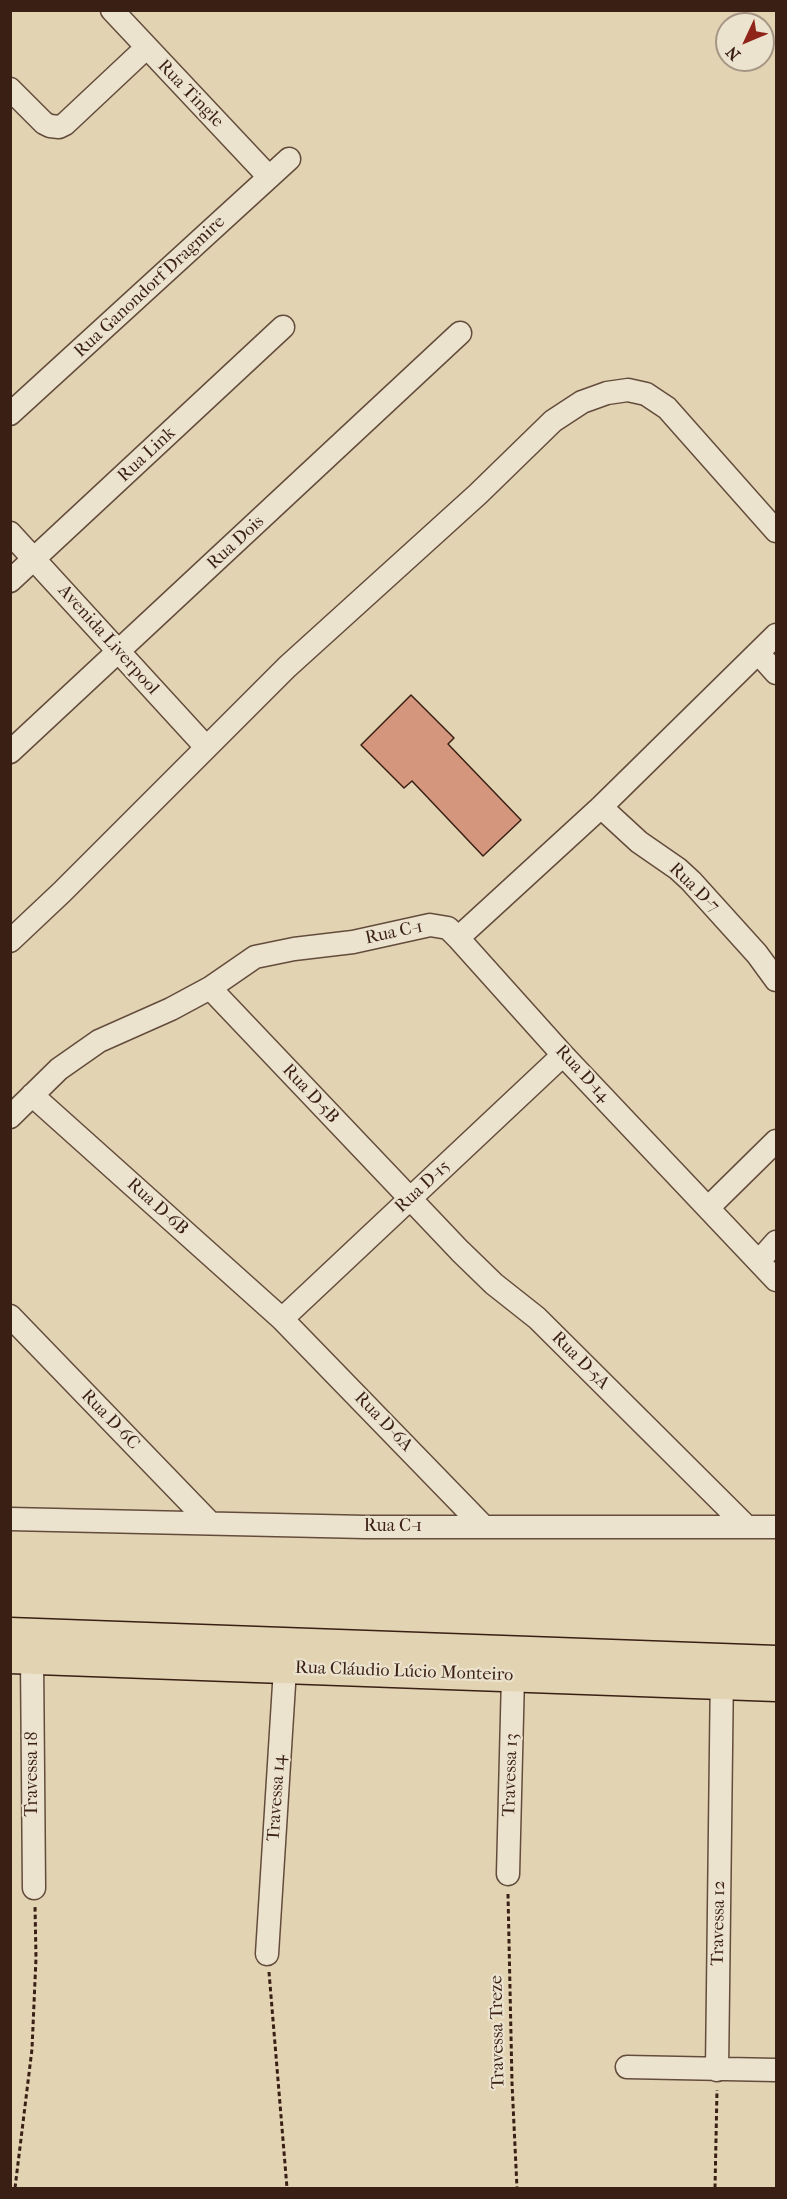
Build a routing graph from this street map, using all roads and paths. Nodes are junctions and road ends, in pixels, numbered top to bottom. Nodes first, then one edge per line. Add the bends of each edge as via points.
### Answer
1 (112, 10) edge
2 (146, 48) junction
3 (10, 89) edge
4 (289, 159) dead end
5 (269, 177) junction
6 (283, 327) dead end
7 (460, 333) dead end
8 (10, 414) edge
9 (777, 531) edge
10 (10, 533) edge
11 (35, 560) junction
12 (10, 581) edge
13 (777, 635) edge
14 (120, 652) junction
15 (759, 654) junction
16 (777, 673) edge
17 (206, 747) junction
18 (10, 752) edge
19 (601, 807) junction
20 (458, 938) junction
21 (10, 941) edge
22 (777, 980) edge
23 (210, 988) junction
24 (563, 1055) junction
25 (32, 1095) junction
26 (10, 1117) edge
27 (777, 1141) edge
28 (410, 1200) junction
29 (709, 1207) junction
30 (777, 1242) edge
31 (759, 1261) junction
32 (777, 1280) edge
33 (10, 1316) edge
34 (282, 1319) junction
35 (10, 1519) edge
36 (210, 1523) junction
37 (483, 1526) junction
38 (746, 1526) junction
39 (777, 1527) edge
40 (22, 1646) edge
41 (285, 1655) junction
42 (777, 1660) edge
43 (722, 1672) junction
44 (513, 1676) junction
45 (777, 1687) edge
46 (508, 1874) joint
47 (34, 1888) joint
48 (267, 1954) joint
49 (627, 2067) dead end
50 (717, 2070) junction
51 (777, 2070) edge
52 (15, 2188) edge
53 (287, 2188) edge
54 (517, 2188) edge
55 (715, 2188) edge

1 - 2 street, Rua Tingle
2 - 3 street via 59,127 44,123
2 - 5 street, Rua Tingle
4 - 5 street, Rua Ganondorf Dragmire
5 - 8 street, Rua Ganondorf Dragmire
6 - 11 street, Rua Link
7 - 14 street, Rua Dois
9 - 17 street via 667,408 646,394 628,390 582,402 553,421
10 - 11 street, Avenida Liverpool
11 - 12 street, Rua Link
11 - 14 street, Avenida Liverpool
13 - 15 street
14 - 17 street, Avenida Liverpool
14 - 18 street, Rua Dois
15 - 16 street
15 - 19 street
17 - 21 street
19 - 20 street
19 - 22 street, Rua D-7 via 691,881
20 - 23 street, Rua C-1 via 448,928 430,925 353,942 274,952 248,961
20 - 24 street, Rua D-14
23 - 25 street, Rua C-1 via 163,1014 99,1041 59,1069
23 - 28 street, Rua D-5B
24 - 28 street, Rua D-15
24 - 29 street, Rua D-14
25 - 26 street, Rua C-1
25 - 34 street, Rua D-6B
27 - 29 street
28 - 34 street, Rua D-15
28 - 38 street, Rua D-5A via 480,1270 537,1318
29 - 31 street, Rua D-14
30 - 31 street
31 - 32 street, Rua D-14
33 - 36 street, Rua D-6C
34 - 37 street, Rua D-6A
35 - 36 street, Rua C-1
36 - 37 street, Rua C-1
37 - 38 street, Rua C-1
38 - 39 street, Rua C-1
40 - 41 main road, Rua Cláudio Lúcio Monteiro
40 - 47 street, Travessa 18
41 - 43 main road, Rua Cláudio Lúcio Monteiro
41 - 44 main road, Rua Cláudio Lúcio Monteiro
41 - 48 street, Travessa 14
42 - 43 main road, Rua Cláudio Lúcio Monteiro
43 - 44 main road, Rua Cláudio Lúcio Monteiro
43 - 45 main road, Rua Cláudio Lúcio Monteiro
43 - 50 street, Travessa 12
44 - 46 street, Travessa 13
46 - 54 path, Travessa Treze
47 - 52 path via 32,2049
48 - 53 path
49 - 50 street
50 - 51 street
50 - 55 path

